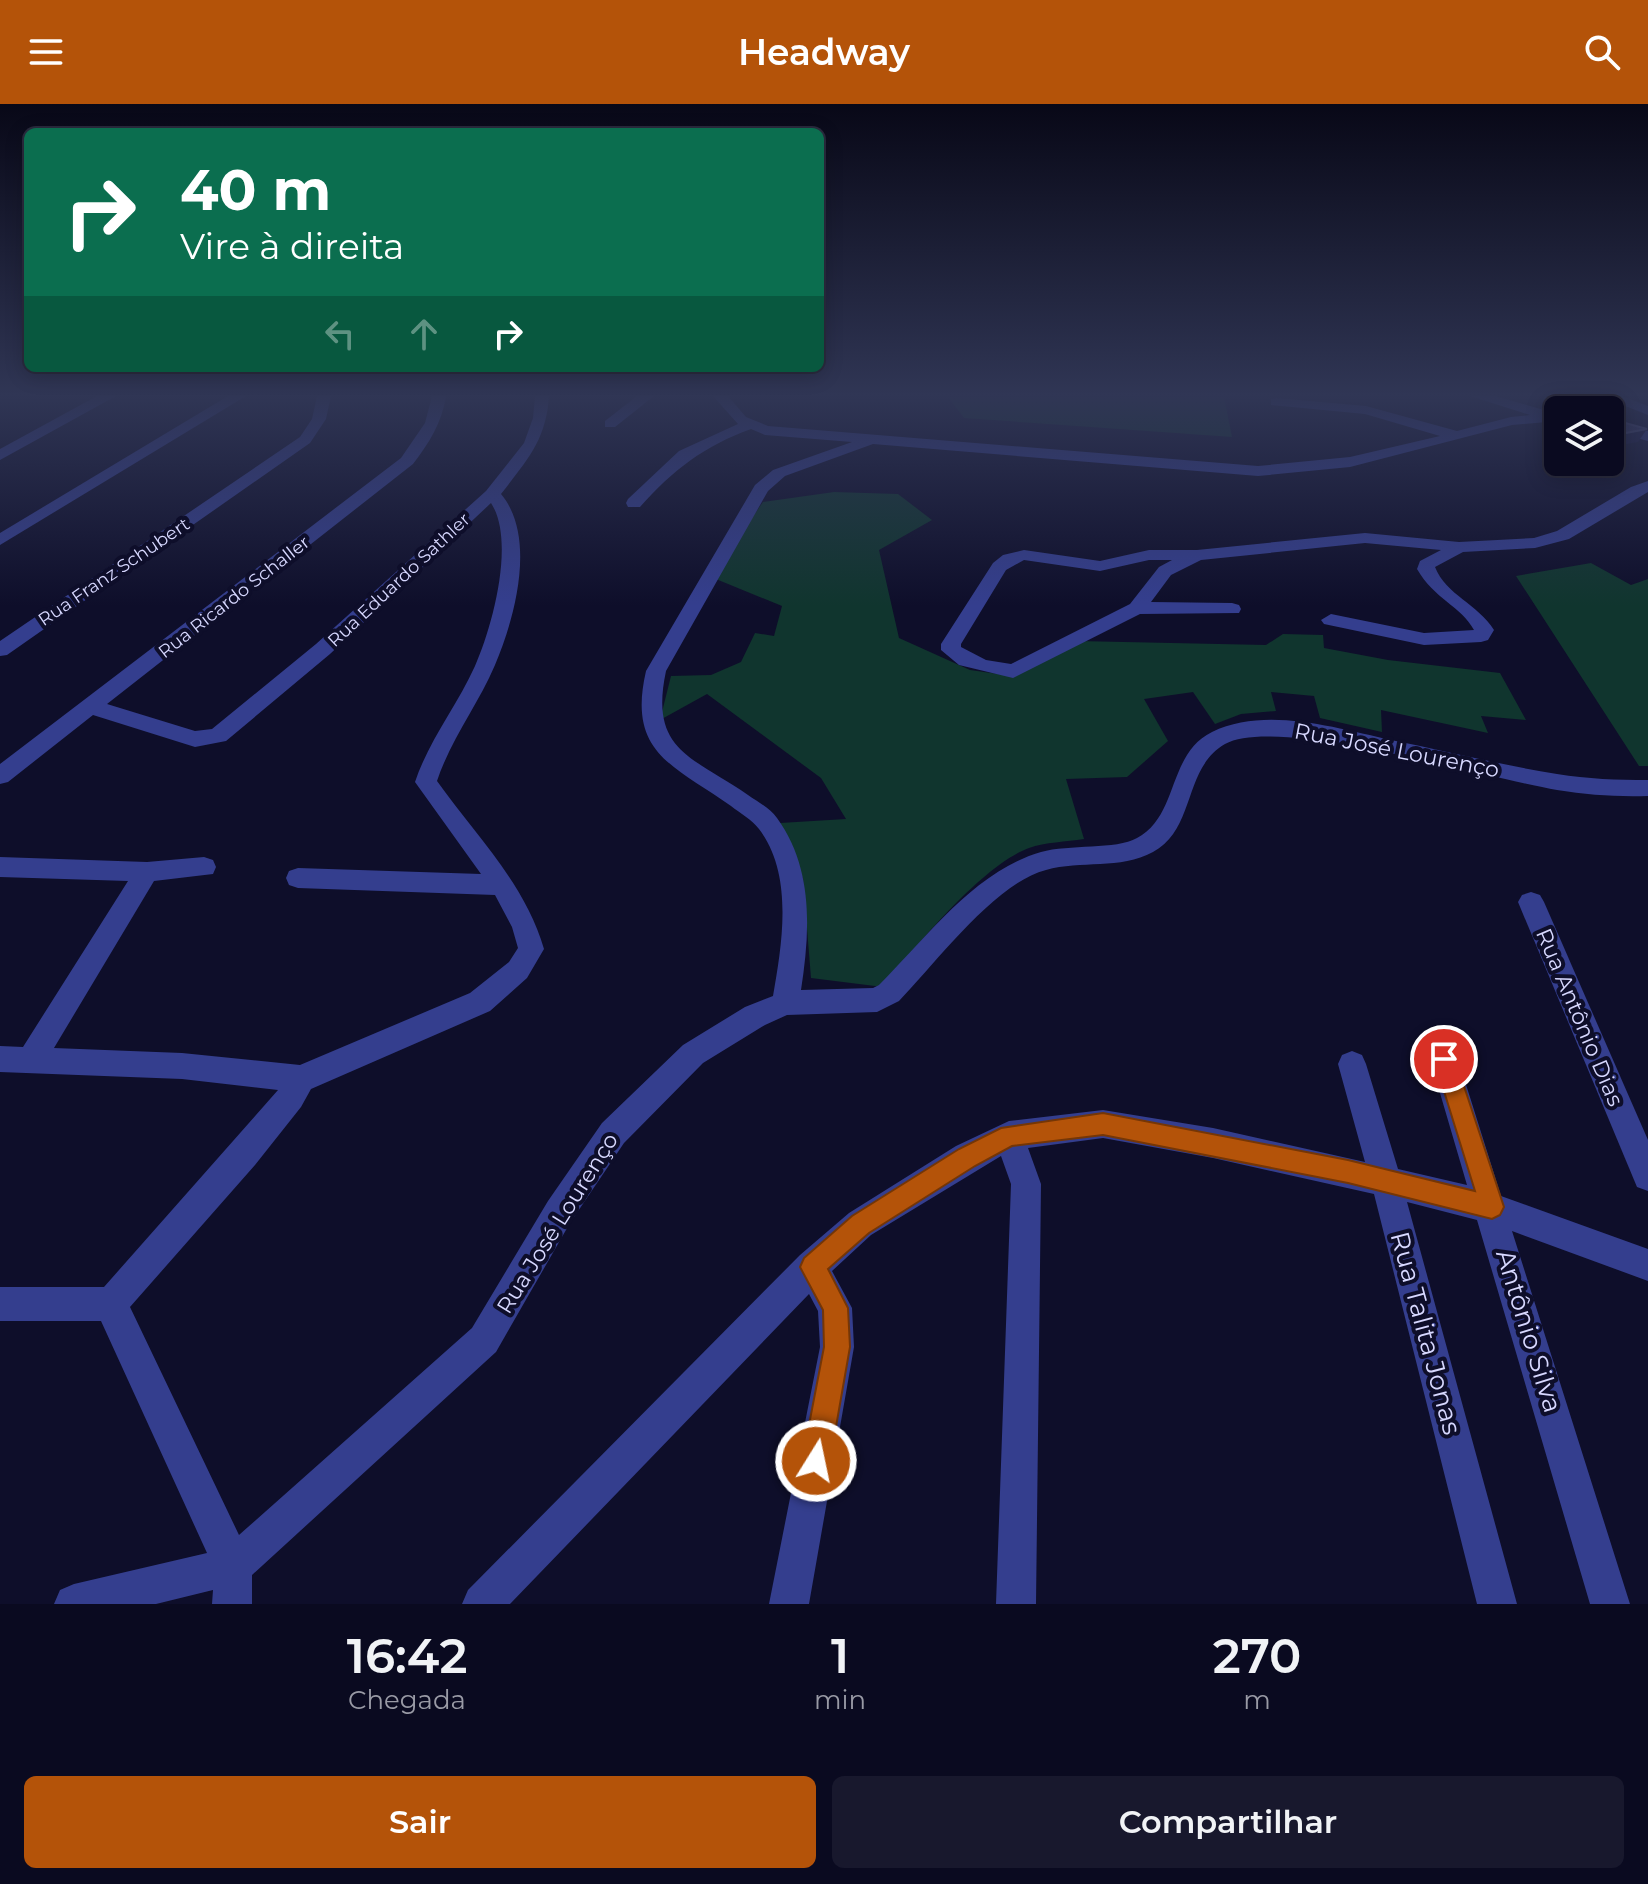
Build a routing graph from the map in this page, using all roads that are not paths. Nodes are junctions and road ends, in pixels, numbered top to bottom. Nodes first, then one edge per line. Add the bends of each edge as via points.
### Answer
1 (123, 466) edge
2 (267, 466) edge
3 (401, 466) edge
4 (514, 466) edge
5 (668, 466) edge
6 (798, 466) edge
7 (1198, 466) edge
8 (1309, 466) edge
9 (1648, 486) edge
10 (492, 494) junction
11 (634, 503) dead end
12 (0, 540) edge
13 (1459, 547) junction
14 (1197, 555) junction
15 (1137, 608) junction
16 (1232, 609) dead end
17 (1331, 620) dead end
18 (0, 650) edge
19 (91, 707) junction
20 (0, 776) edge
21 (1648, 788) edge
22 (0, 867) edge
23 (204, 867) dead end
24 (147, 872) junction
25 (298, 878) dead end
26 (500, 885) junction
27 (1531, 902) dead end
28 (785, 1003) junction
29 (0, 1059) edge
30 (1444, 1059) dead end
31 (31, 1060) junction
32 (1352, 1064) dead end
33 (301, 1079) junction
34 (1009, 1136) junction
35 (1648, 1176) edge
36 (1386, 1180) junction
37 (1492, 1207) junction
38 (1648, 1265) edge
39 (812, 1267) junction
40 (0, 1304) edge
41 (111, 1304) junction
42 (232, 1585) edge
43 (74, 1604) edge
44 (482, 1604) edge
45 (789, 1604) edge
46 (1016, 1604) edge
47 (1497, 1604) edge
48 (1610, 1604) edge

1 - 12 street
2 - 18 street, Rua Franz Schubert
3 - 19 street, Rua Ricardo Schaller
4 - 10 street, Rua Eduardo Sathler
5 - 11 street
6 - 28 street via 761,488 656,671 648,697 650,726 663,746 765,819 793,873 795,943
7 - 8 street via 1258,471
9 - 13 street via 1549,540
10 - 19 street, Rua Eduardo Sathler via 323,649 218,736 195,739
10 - 26 street via 508,521 509,544 496,632 485,666 431,763 426,782
13 - 14 street via 1365,538
13 - 17 street via 1426,569 1443,596 1480,621 1481,636 1430,641
14 - 15 street via 1165,571
14 - 15 street via 1149,555 1100,566 1033,555 1009,559 999,567 951,650 983,666 1013,671
15 - 16 street
19 - 20 street, Rua Ricardo Schaller
21 - 28 street, Rua José Lourenço via 1556,782 1316,732 1236,732 1211,742 1196,756 1168,825 1146,845 1125,852 1052,858 1014,871 877,1000
22 - 24 street
23 - 24 street
24 - 31 street
25 - 26 street
26 - 33 street via 527,926 531,949 518,970 480,1002
27 - 35 street, Rua Antônio Dias
28 - 42 street, Rua José Lourenço via 693,1054 647,1097 613,1133 566,1201 484,1340
29 - 31 street
30 - 37 street, Antônio Silva
31 - 33 street via 182,1066
32 - 36 street, Rua Talita Jonas
33 - 41 street via 244,1154
34 - 36 street via 1103,1124
34 - 39 street via 860,1224
34 - 46 street via 1026,1184
36 - 37 street
36 - 47 street, Rua Talita Jonas
37 - 38 street
37 - 48 street, Antônio Silva
39 - 44 street
39 - 45 street via 835,1308 837,1347
40 - 41 street
41 - 42 street
42 - 43 street, Rua José Lourenço

